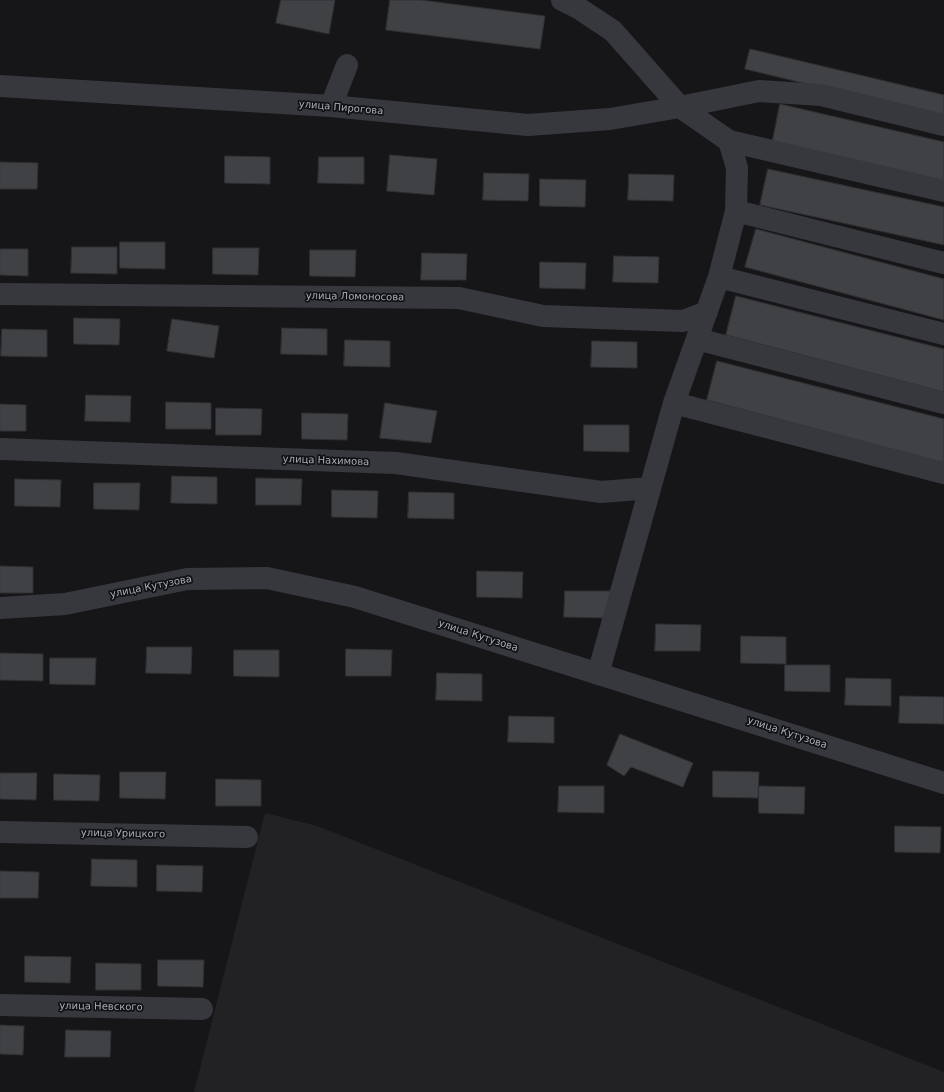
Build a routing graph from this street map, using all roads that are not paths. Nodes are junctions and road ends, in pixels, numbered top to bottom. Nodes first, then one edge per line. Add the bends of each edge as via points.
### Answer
1 (562, 0) edge
2 (347, 65) dead end
3 (0, 86) edge
4 (331, 106) junction
5 (680, 107) junction
6 (944, 125) edge
7 (728, 140) junction
8 (944, 191) edge
9 (736, 211) junction
10 (944, 262) edge
11 (719, 277) junction
12 (0, 294) edge
13 (707, 312) junction
14 (944, 334) edge
15 (697, 339) junction
16 (674, 403) junction
17 (944, 403) edge
18 (0, 449) edge
19 (944, 473) edge
20 (650, 488) junction
21 (0, 608) edge
22 (598, 674) junction
23 (944, 783) edge
24 (0, 832) edge
25 (246, 837) dead end
26 (0, 1005) edge
27 (202, 1009) dead end

1 - 5 street via 613,31
2 - 4 street
3 - 4 street, улица Пирогова
4 - 5 street, улица Пирогова via 528,125 610,119
5 - 6 street, улица Пирогова via 760,91 821,95
5 - 7 street
7 - 8 street
7 - 9 street via 737,168
9 - 10 street
9 - 11 street
11 - 13 street
11 - 14 street
12 - 13 street, улица Ломоносова via 460,298 543,316 683,321
13 - 15 street
15 - 16 street
15 - 17 street
16 - 19 street
16 - 20 street
18 - 20 street, улица Нахимова via 396,463 601,492
20 - 22 street
21 - 22 street, улица Кутузова via 65,604 187,579 267,578 355,596
22 - 23 street, улица Кутузова
24 - 25 street, улица Урицкого
26 - 27 street, улица Невского

